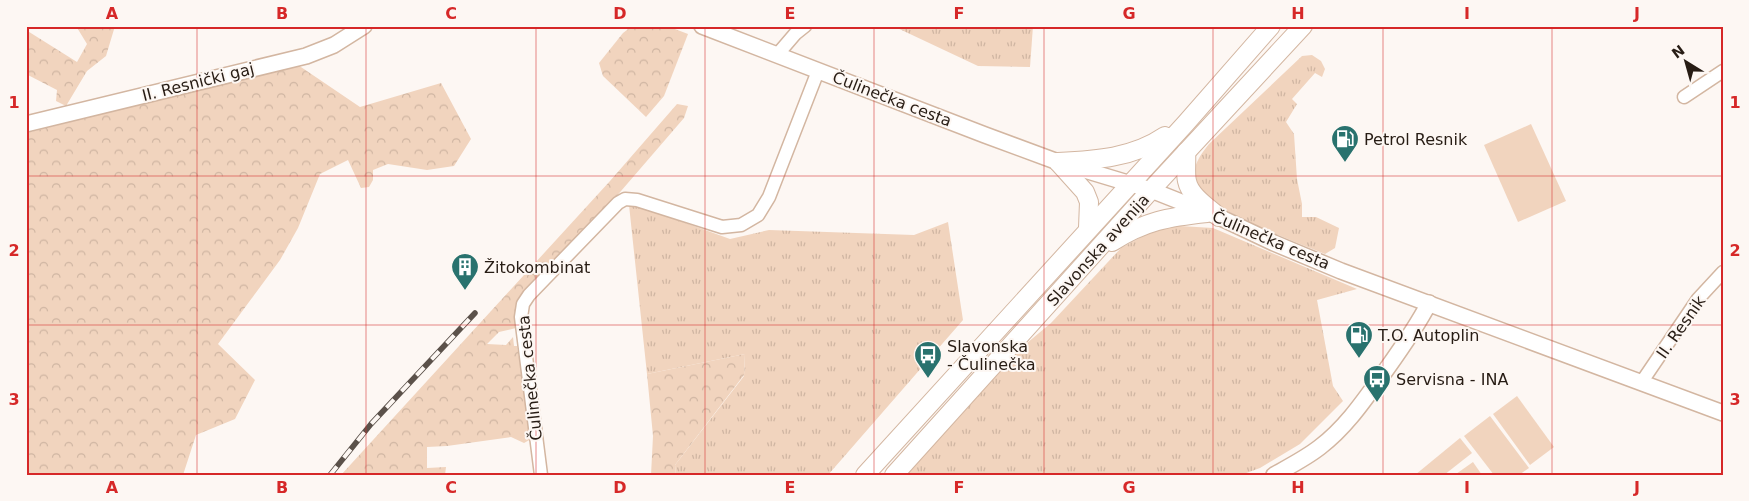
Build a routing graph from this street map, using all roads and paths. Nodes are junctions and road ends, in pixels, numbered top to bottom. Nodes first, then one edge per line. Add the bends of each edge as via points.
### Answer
1 (364, 26) edge
2 (702, 26) edge
3 (805, 26) edge
4 (1271, 26) edge
5 (1303, 26) edge
6 (777, 55) junction
7 (818, 71) junction
8 (1723, 71) edge
9 (1684, 97) dead end
10 (1186, 123) junction
11 (26, 124) edge
12 (1186, 152) junction
13 (1058, 162) junction
14 (1130, 183) junction
15 (1151, 190) junction
16 (1213, 215) junction
17 (1088, 228) junction
18 (1096, 252) junction
19 (1723, 272) edge
20 (1429, 304) junction
21 (1641, 383) junction
22 (1723, 413) edge
23 (540, 475) edge
24 (865, 475) edge
25 (894, 475) edge
26 (1274, 475) edge

1 - 11 street, II. Resnički gaj via 334,45 306,56
2 - 6 street, Čulinečka cesta
3 - 6 street
4 - 10 main road, Slavonska avenija
5 - 12 main road, Slavonska avenija
6 - 7 street, Čulinečka cesta
7 - 13 street, Čulinečka cesta
7 - 23 street, Čulinečka cesta via 769,197 758,215 741,226 722,227 625,199 529,295 520,317
8 - 9 street
10 - 13 main road via 1151,146 1134,152
10 - 14 main road, Slavonska avenija
12 - 15 main road, Slavonska avenija
12 - 16 main road via 1186,179 1190,189
13 - 14 street, Čulinečka cesta
13 - 17 main road via 1085,192 1089,202
14 - 15 street, Čulinečka cesta
14 - 17 main road, Slavonska avenija
15 - 16 street, Čulinečka cesta
15 - 18 main road, Slavonska avenija
16 - 18 main road via 1172,217 1152,222 1126,233
16 - 20 street, Čulinečka cesta via 1341,271
17 - 24 main road, Slavonska avenija
18 - 25 main road, Slavonska avenija
19 - 21 street, II. Resnik via 1698,299
20 - 21 street, Čulinečka cesta
20 - 26 street via 1402,349 1342,427 1321,446
21 - 22 street, Čulinečka cesta

